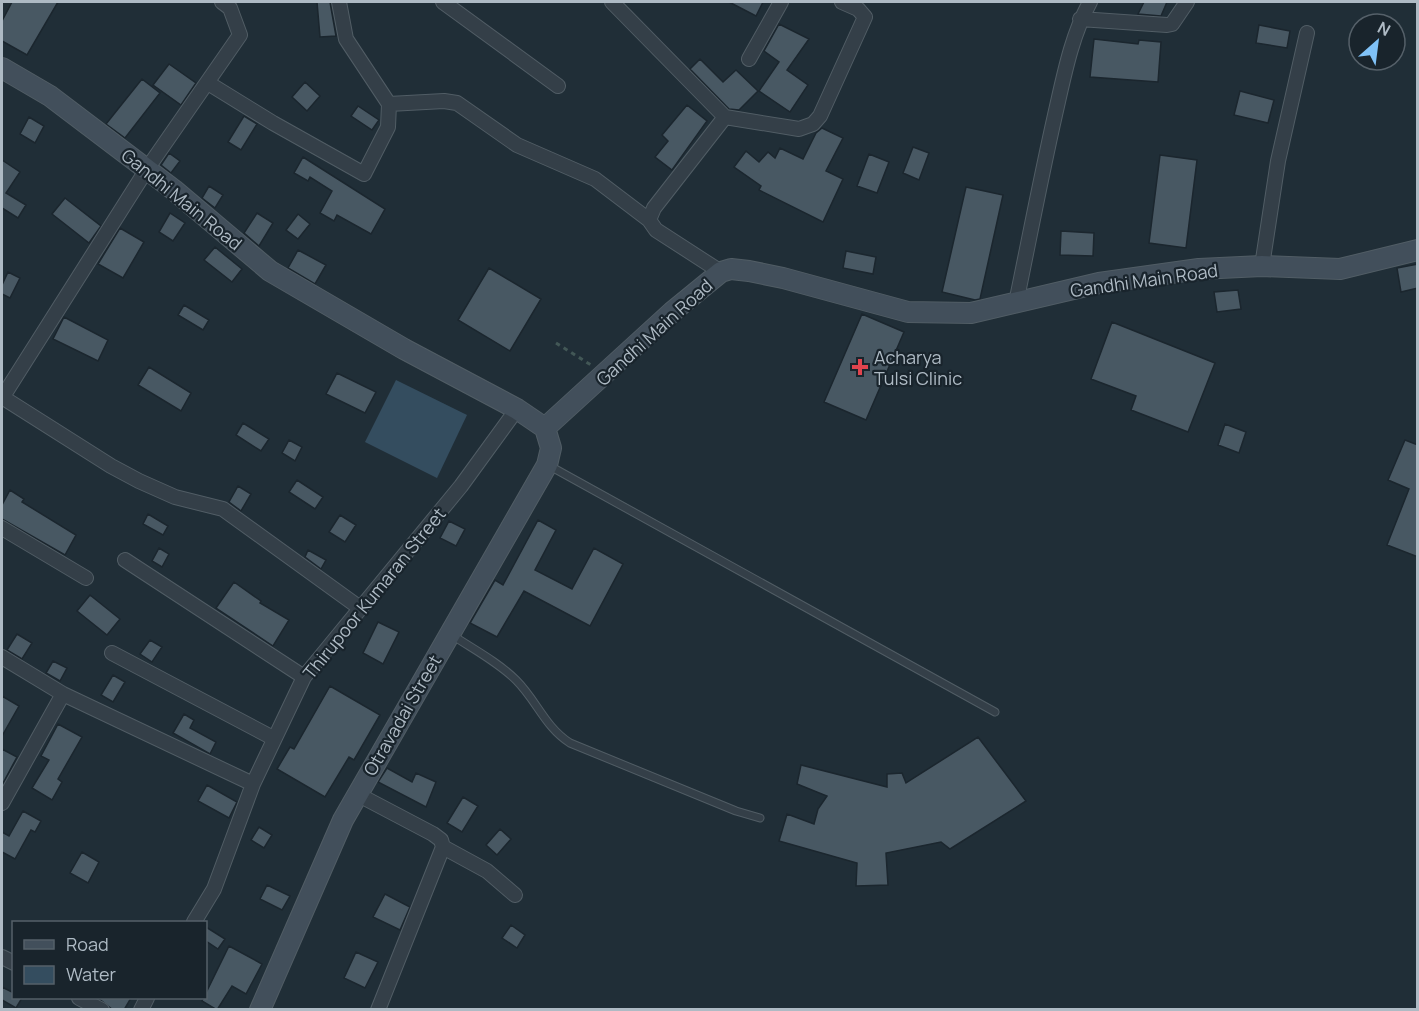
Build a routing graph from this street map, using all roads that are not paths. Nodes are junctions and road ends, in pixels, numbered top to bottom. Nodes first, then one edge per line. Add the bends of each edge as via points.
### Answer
1 (222, 2) edge
2 (339, 2) edge
3 (443, 2) edge
4 (612, 2) edge
5 (782, 2) edge
6 (842, 2) edge
7 (1090, 2) edge
8 (1186, 2) edge
9 (1080, 19) junction
10 (1307, 33) dead end
11 (749, 59) dead end
12 (2, 69) edge
13 (208, 83) junction
14 (558, 86) dead end
15 (389, 104) junction
16 (725, 117) junction
17 (147, 169) junction
18 (649, 220) junction
19 (1418, 250) edge
20 (1262, 266) junction
21 (721, 272) junction
22 (1016, 303) junction
23 (2, 398) edge
24 (518, 409) junction
25 (545, 428) junction
26 (547, 465) junction
27 (2, 528) edge
28 (125, 560) dead end
29 (86, 578) dead end
30 (360, 608) junction
31 (450, 633) junction
32 (112, 653) dead end
33 (2, 657) edge
34 (304, 677) junction
35 (63, 694) junction
36 (995, 712) dead end
37 (273, 738) junction
38 (6, 783) edge
39 (253, 784) junction
40 (357, 794) junction
41 (2, 803) edge
42 (760, 818) dead end
43 (443, 847) junction
44 (515, 895) dead end
45 (195, 921) edge
46 (81, 999) edge
47 (102, 1010) edge
48 (260, 1010) edge
49 (378, 1010) edge

1 - 13 street via 230,8 240,36
2 - 15 street via 346,39
3 - 14 street
4 - 16 street
5 - 11 street
6 - 16 street via 865,17 813,124 799,129
7 - 9 street
8 - 9 street via 1172,24 1167,25
9 - 22 street via 1039,187
10 - 20 street via 1278,162
12 - 17 street, Gandhi Main Road via 50,96
13 - 15 street via 364,174 388,127
13 - 17 street
15 - 18 street via 444,100 457,103 517,145 595,180
16 - 18 street via 654,208
17 - 23 street
17 - 24 street, Gandhi Main Road via 270,272
18 - 21 street via 656,230
19 - 20 street, Gandhi Main Road via 1340,270
20 - 22 street, Gandhi Main Road via 1199,269 1099,283
21 - 22 street, Gandhi Main Road via 749,271 783,278 908,312 971,313
21 - 25 street, Gandhi Main Road
23 - 30 street via 130,476 175,497 223,509
24 - 25 street, Gandhi Main Road
24 - 30 street, Thirupoor Kumaran Street via 461,486
25 - 26 street, Otravadai Street via 551,448
26 - 31 street, Otravadai Street
26 - 36 lane
27 - 29 street
28 - 34 street
30 - 34 street, Thirupoor Kumaran Street
31 - 40 street, Otravadai Street
31 - 42 lane via 507,671 556,735
32 - 37 street
33 - 35 street
34 - 37 street, Thirupoor Kumaran Street
35 - 38 street
35 - 39 street
37 - 39 street, Thirupoor Kumaran Street
38 - 41 street
39 - 45 street, Thirupoor Kumaran Street via 214,889
40 - 43 street via 433,834
40 - 48 street, Otravadai Street
43 - 44 street via 487,872
43 - 49 street
46 - 47 street

